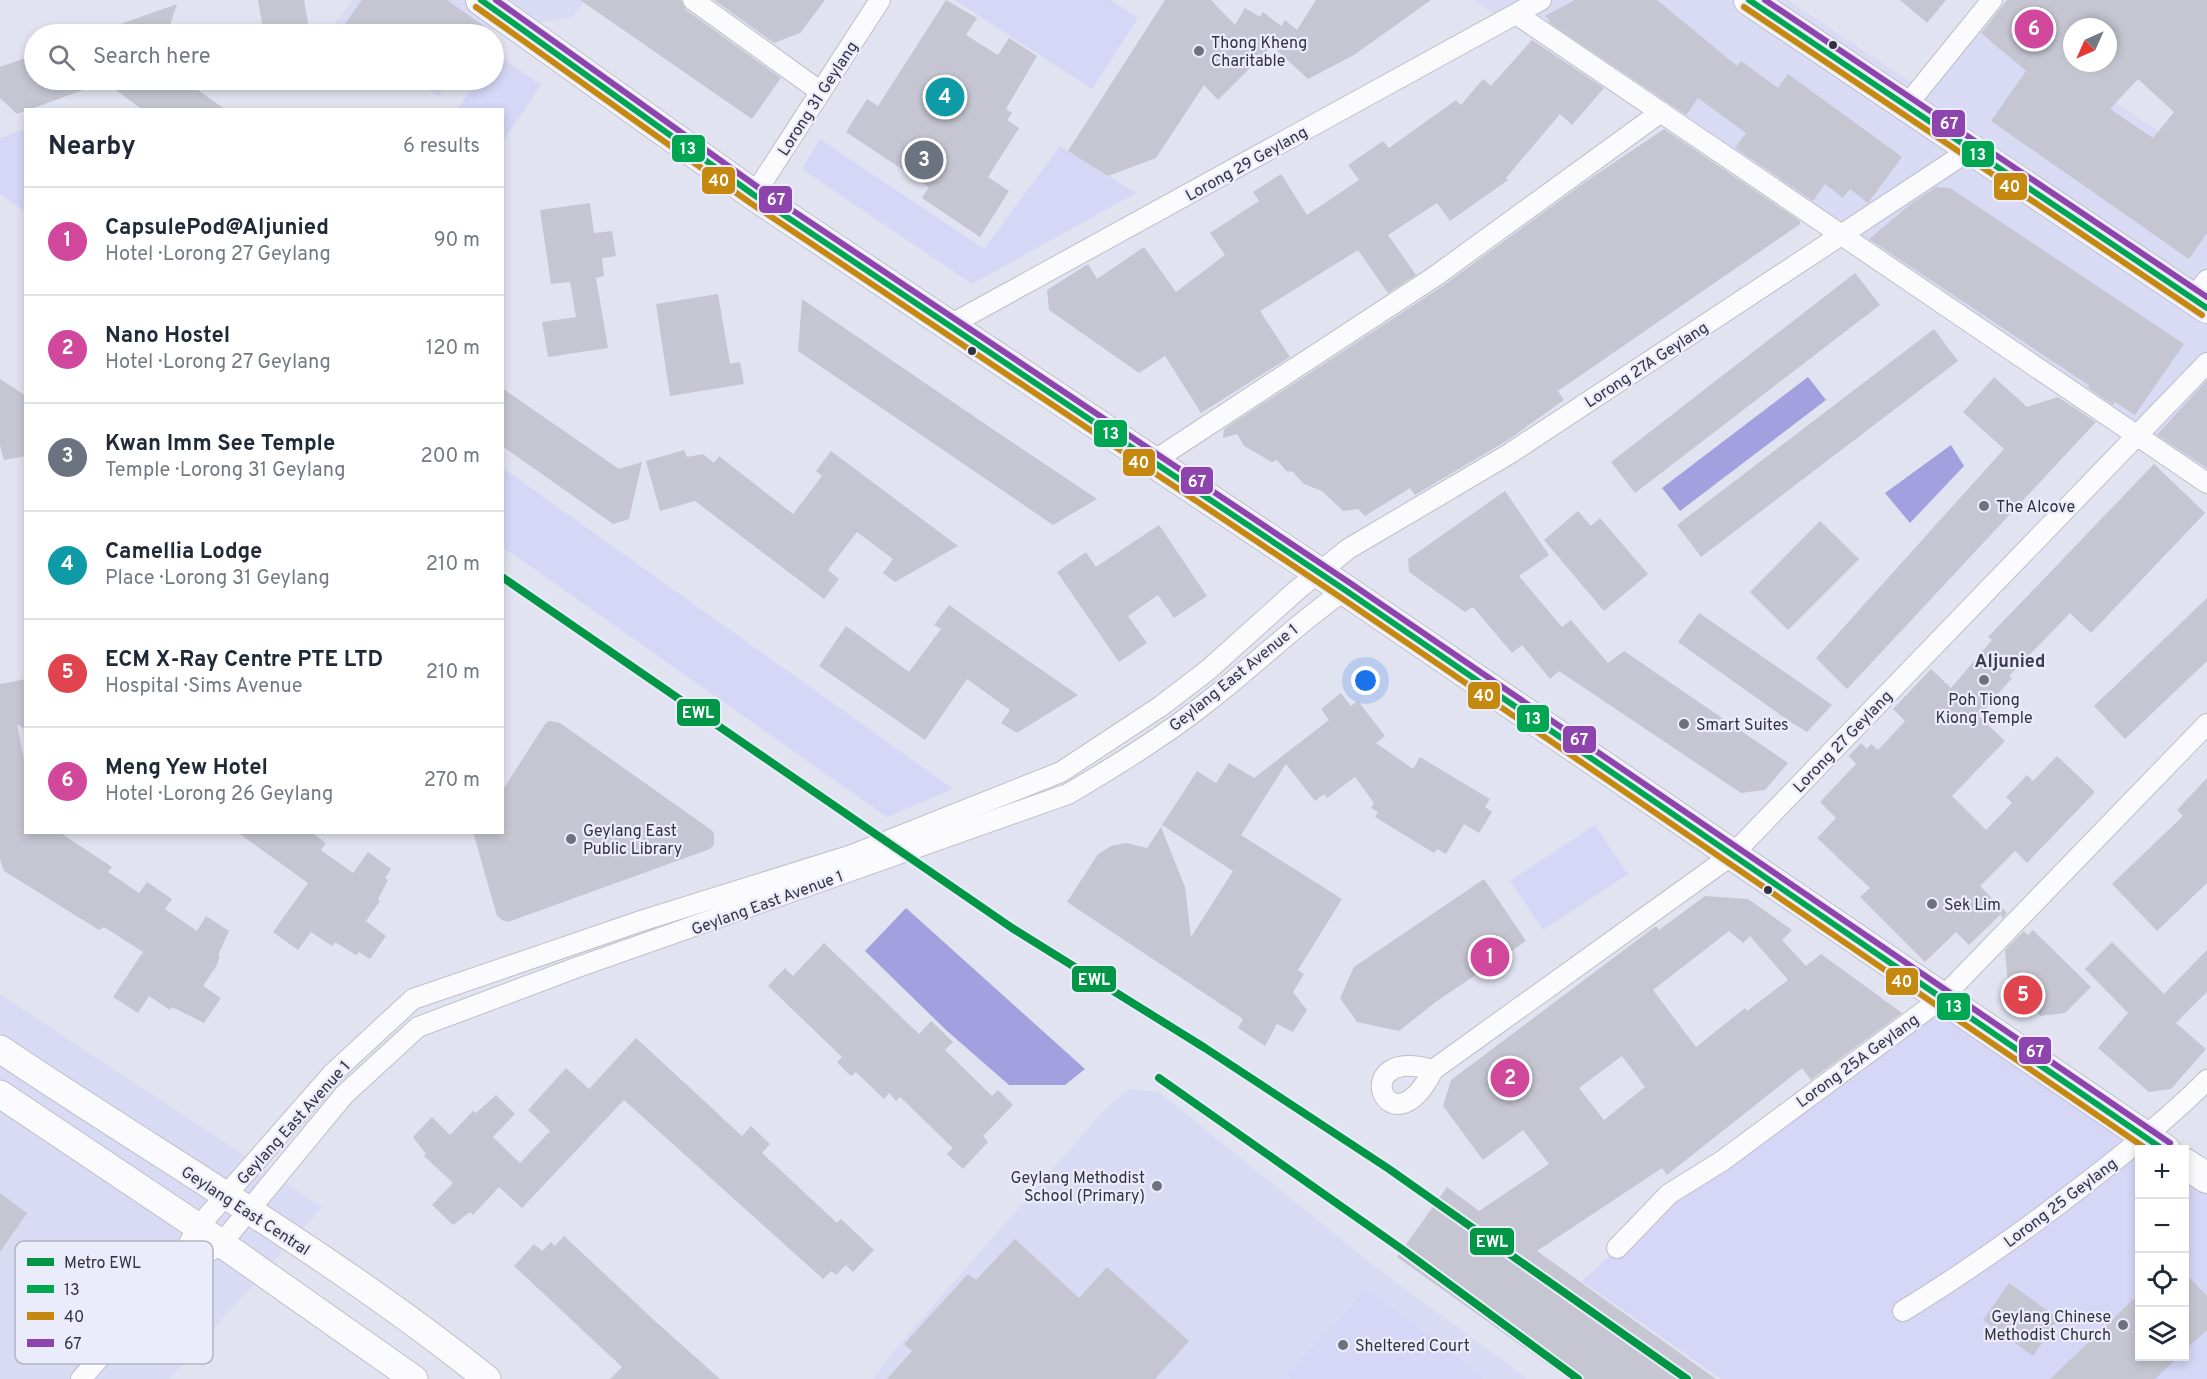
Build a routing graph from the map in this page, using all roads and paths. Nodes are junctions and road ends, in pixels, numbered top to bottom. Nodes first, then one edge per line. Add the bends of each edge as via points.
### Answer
1 (481, 0) edge
2 (693, 0) edge
3 (880, 0) edge
4 (1541, 0) edge
5 (1749, 0) edge
6 (1992, 0) edge
7 (1516, 14) junction
8 (821, 92) junction
9 (1906, 106) junction
10 (1661, 112) junction
11 (1970, 150) junction
12 (754, 195) junction
13 (1842, 235) junction
14 (2202, 296) edge
15 (950, 325) junction
16 (2207, 363) edge
17 (2136, 436) junction
18 (1152, 462) junction
19 (2207, 483) edge
20 (1318, 572) junction
21 (1346, 590) junction
22 (2207, 724) edge
23 (1732, 855) junction
24 (1942, 998) junction
25 (0, 1049) edge
26 (1433, 1070) dead end
27 (2207, 1080) edge
28 (0, 1094) edge
29 (2156, 1143) edge
30 (2189, 1166) edge
31 (2207, 1178) edge
32 (227, 1197) junction
33 (250, 1211) junction
34 (198, 1227) junction
35 (190, 1241) edge
36 (221, 1244) junction
37 (1617, 1248) dead end
38 (213, 1249) edge
39 (1903, 1311) dead end
40 (94, 1364) edge
41 (81, 1379) edge
42 (414, 1379) edge
43 (487, 1379) edge

1 - 12 main road
2 - 8 street
3 - 8 street, Lorong 31 Geylang
4 - 7 street, Lorong 29 Geylang
5 - 9 main road
6 - 9 street
7 - 10 street
7 - 15 street, Lorong 29 Geylang
8 - 12 street, Lorong 31 Geylang
9 - 11 main road
10 - 13 street
10 - 18 street via 1434,277
11 - 13 street, Lorong 27A Geylang
11 - 14 main road
12 - 15 main road
13 - 17 street
13 - 20 street, Lorong 27A Geylang via 1509,454 1348,549
15 - 18 main road
16 - 17 street, Lorong 27 Geylang
17 - 19 street
17 - 23 street, Lorong 27 Geylang
18 - 20 main road
20 - 21 main road
20 - 32 street, Geylang East Avenue 1 via 1208,670 1061,772 852,855 644,920 413,999 333,1073
21 - 23 main road
21 - 33 street, Geylang East Avenue 1 via 1298,624 1204,704 1128,759 1068,794 418,1027 344,1095
22 - 24 street, Lorong 25A Geylang
23 - 24 main road
23 - 26 street, Lorong 27 Geylang
24 - 29 main road
24 - 37 street, Lorong 25A Geylang via 1722,1161 1669,1194
25 - 32 main road, Geylang East Central
27 - 29 street, Lorong 25 Geylang
28 - 34 main road
29 - 39 street, Lorong 25 Geylang
30 - 31 main road
32 - 33 main road, Geylang East Central
32 - 34 street, Geylang East Avenue 1
33 - 36 street, Geylang East Avenue 1
33 - 43 main road, Geylang East Central via 396,1310
34 - 35 street, Geylang East Avenue 1
34 - 36 main road
36 - 38 street, Geylang East Avenue 1
36 - 42 main road
40 - 41 street

